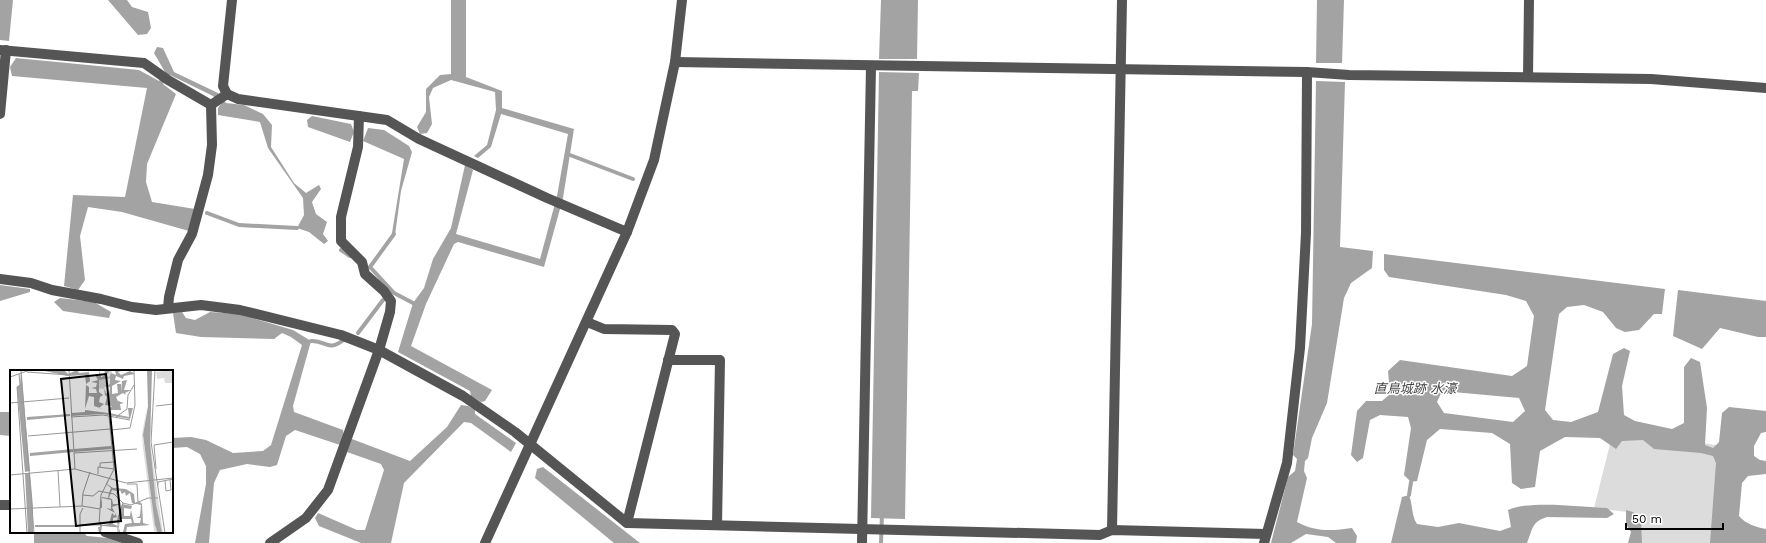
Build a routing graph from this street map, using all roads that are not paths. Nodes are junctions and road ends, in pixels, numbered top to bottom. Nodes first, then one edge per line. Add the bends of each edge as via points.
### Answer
1 (232, 0) edge
2 (682, 0) edge
3 (1122, 0) edge
4 (1529, 0) edge
5 (3, 50) edge
6 (675, 62) junction
7 (870, 66) junction
8 (1120, 69) junction
9 (1307, 72) junction
10 (1528, 77) junction
11 (1766, 88) edge
12 (226, 95) junction
13 (213, 103) junction
14 (0, 114) edge
15 (359, 116) junction
16 (628, 232) junction
17 (0, 279) edge
18 (168, 308) junction
19 (587, 322) junction
20 (379, 350) junction
21 (668, 360) junction
22 (530, 444) junction
23 (627, 523) junction
24 (717, 525) junction
25 (862, 529) junction
26 (1112, 530) junction
27 (108, 533) edge
28 (1100, 539) edge
29 (1265, 539) edge
30 (138, 543) edge
31 (270, 543) edge
32 (485, 543) edge
33 (862, 543) edge

1 - 12 street via 223,86
2 - 6 street
3 - 8 street
4 - 10 street
5 - 13 street via 144,63 164,78
5 - 14 street
6 - 7 street
6 - 16 street via 654,160
7 - 8 street
7 - 25 street
8 - 9 street
8 - 26 street
9 - 10 street via 1349,75
9 - 29 street via 1306,233 1300,348 1287,463
10 - 11 street via 1651,79
12 - 13 street
12 - 15 street via 238,99
13 - 18 street via 208,175 192,234 178,260
15 - 16 street via 388,120 419,139
15 - 20 street via 358,147 341,217 341,241 362,262 365,274 391,301
16 - 19 street
17 - 18 street via 31,283 132,307 156,310
18 - 20 street via 201,305 240,310 342,335
19 - 21 street via 604,329 672,330 675,334
19 - 22 street
20 - 22 street via 462,396
20 - 31 street via 328,490 306,518
21 - 23 street
21 - 24 street via 720,360
22 - 23 street
22 - 32 street
23 - 24 street
24 - 25 street
25 - 28 street
25 - 33 street
26 - 28 street
26 - 29 street
27 - 30 street

